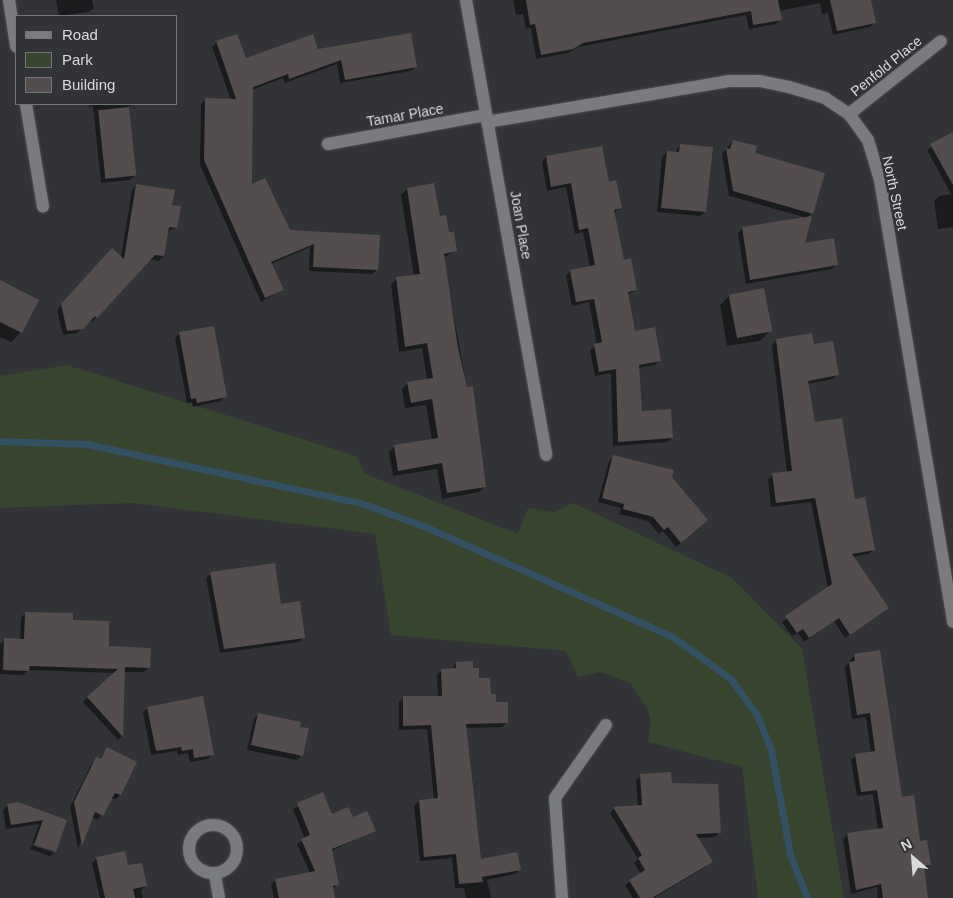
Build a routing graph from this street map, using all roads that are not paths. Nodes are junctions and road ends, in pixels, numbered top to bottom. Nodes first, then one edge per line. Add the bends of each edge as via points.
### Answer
1 (9, 0) edge
2 (466, 0) edge
3 (15, 39) edge
4 (941, 41) dead end
5 (26, 105) edge
6 (849, 114) junction
7 (487, 119) junction
8 (328, 144) dead end
9 (43, 207) dead end
10 (546, 455) dead end
11 (953, 622) edge
12 (606, 725) dead end
13 (215, 875) dead end
14 (219, 898) edge
15 (562, 898) edge

1 - 3 street
2 - 7 street, Joan Place
4 - 6 street, Penfold Place
5 - 9 street
6 - 7 street, North Street via 825,98 789,87 760,81 729,81
6 - 11 street, North Street via 868,140 880,180
7 - 8 street, Tamar Place
7 - 10 street, Joan Place
12 - 15 street via 555,798
13 - 14 street

